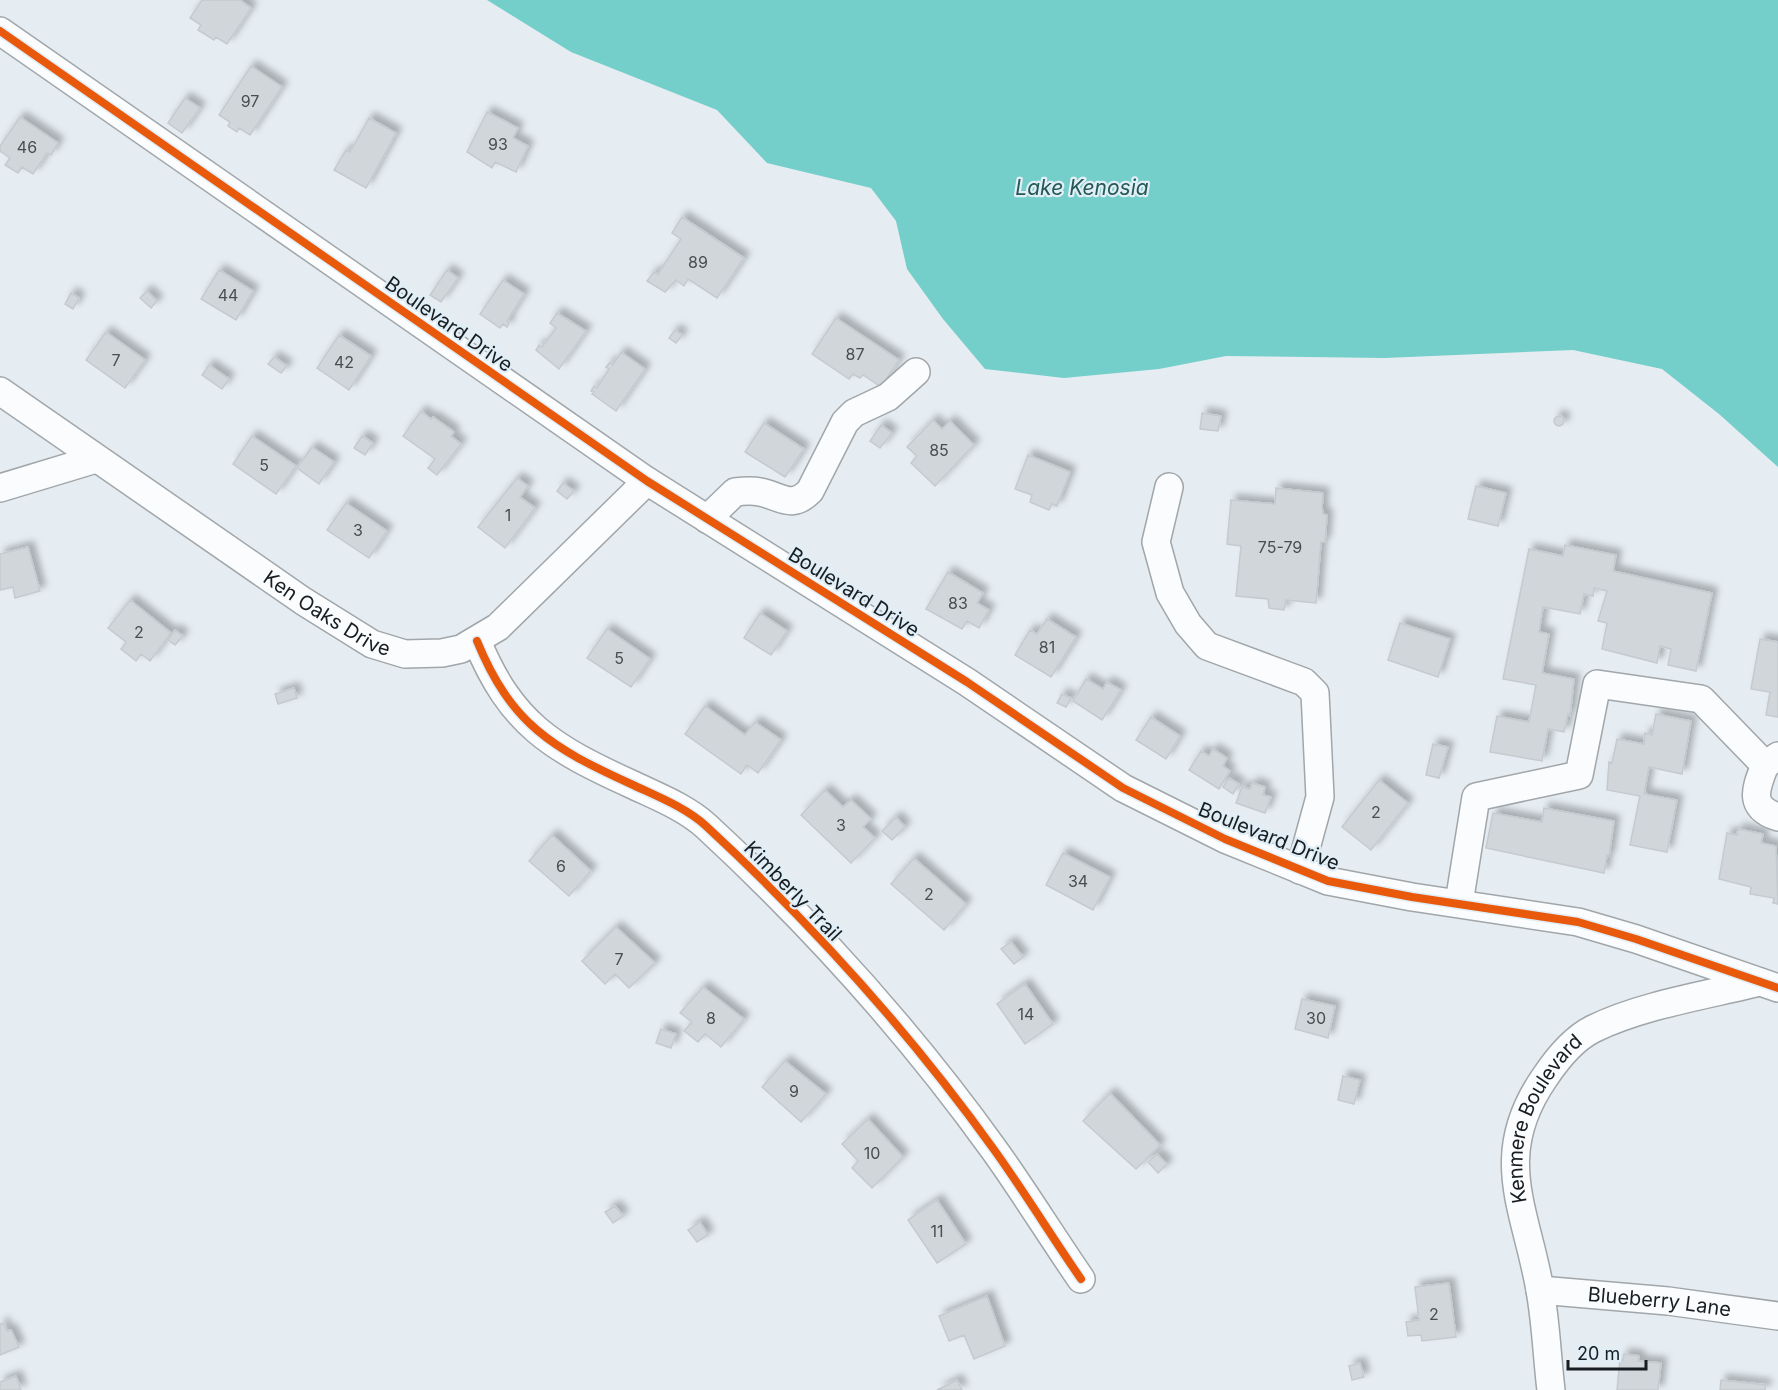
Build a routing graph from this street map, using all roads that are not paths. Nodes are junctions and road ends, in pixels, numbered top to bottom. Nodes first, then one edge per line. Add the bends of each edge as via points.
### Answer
1 (0, 31) edge
2 (916, 372) dead end
3 (0, 391) edge
4 (96, 459) junction
5 (647, 482) junction
6 (1169, 487) dead end
7 (0, 488) edge
8 (707, 519) junction
9 (477, 641) junction
10 (1772, 760) edge
11 (1778, 817) edge
12 (1300, 870) junction
13 (1459, 903) junction
14 (1769, 985) edge
15 (1081, 1279) dead end
16 (1540, 1290) junction
17 (1778, 1316) edge
18 (1551, 1390) edge

1 - 5 street, Boulevard Drive
2 - 8 street via 888,397 854,413 845,422 810,491 801,500 792,502 760,492 735,492
3 - 4 street, Ken Oaks Drive
4 - 7 street
4 - 9 street, Ken Oaks Drive via 372,644 390,652 423,655
5 - 8 street, Boulevard Drive
5 - 9 street, Ken Oaks Drive via 505,620
6 - 12 street via 1156,542 1170,593 1188,624 1207,646 1304,682 1315,693 1320,797
8 - 12 street, Boulevard Drive via 967,682 1115,783 1225,839
9 - 15 street, Kimberly Trail via 511,705 528,723 566,752 661,798 704,824 804,922 916,1050 994,1150
10 - 11 street via 1756,787 1757,800 1767,813
10 - 13 street via 1701,699 1597,684 1579,775 1476,797
12 - 13 street, Boulevard Drive via 1375,891
13 - 14 street, Boulevard Drive via 1578,922
14 - 16 street, Kenmere Boulevard via 1617,1019 1591,1030 1555,1062 1531,1101 1514,1167 1522,1221
16 - 17 street, Blueberry Lane
16 - 18 street, Kenmere Boulevard

